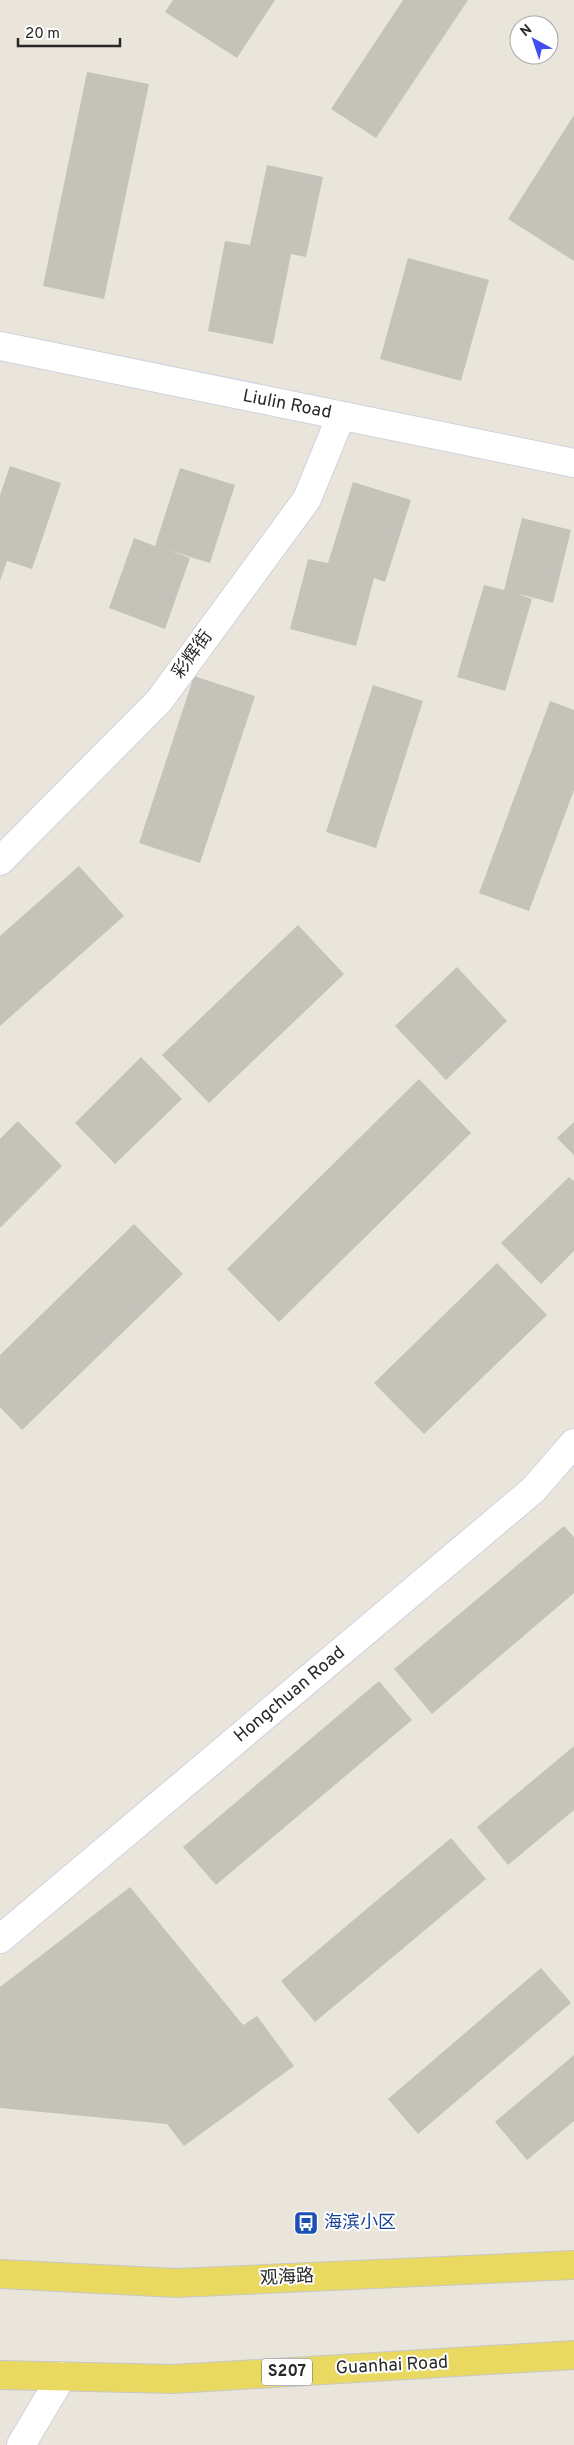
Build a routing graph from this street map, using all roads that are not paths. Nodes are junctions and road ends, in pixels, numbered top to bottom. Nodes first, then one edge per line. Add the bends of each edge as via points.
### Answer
1 (0, 346) edge
2 (341, 416) junction
3 (574, 463) edge
4 (0, 861) edge
5 (574, 1443) edge
6 (0, 1939) edge
7 (574, 2265) edge
8 (0, 2274) edge
9 (574, 2355) edge
10 (0, 2375) edge
11 (62, 2376) junction
12 (21, 2445) edge

1 - 2 street, Liulin Road
2 - 3 street, Liulin Road
2 - 4 street, 彩辉街 via 307,499 159,701
5 - 6 street, Hongchuan Road via 533,1490
7 - 8 main road, 观海路 via 177,2283
9 - 11 main road, Guanhai Road / S207 via 174,2379
10 - 11 main road, Guanhai Road / S207
11 - 12 street

